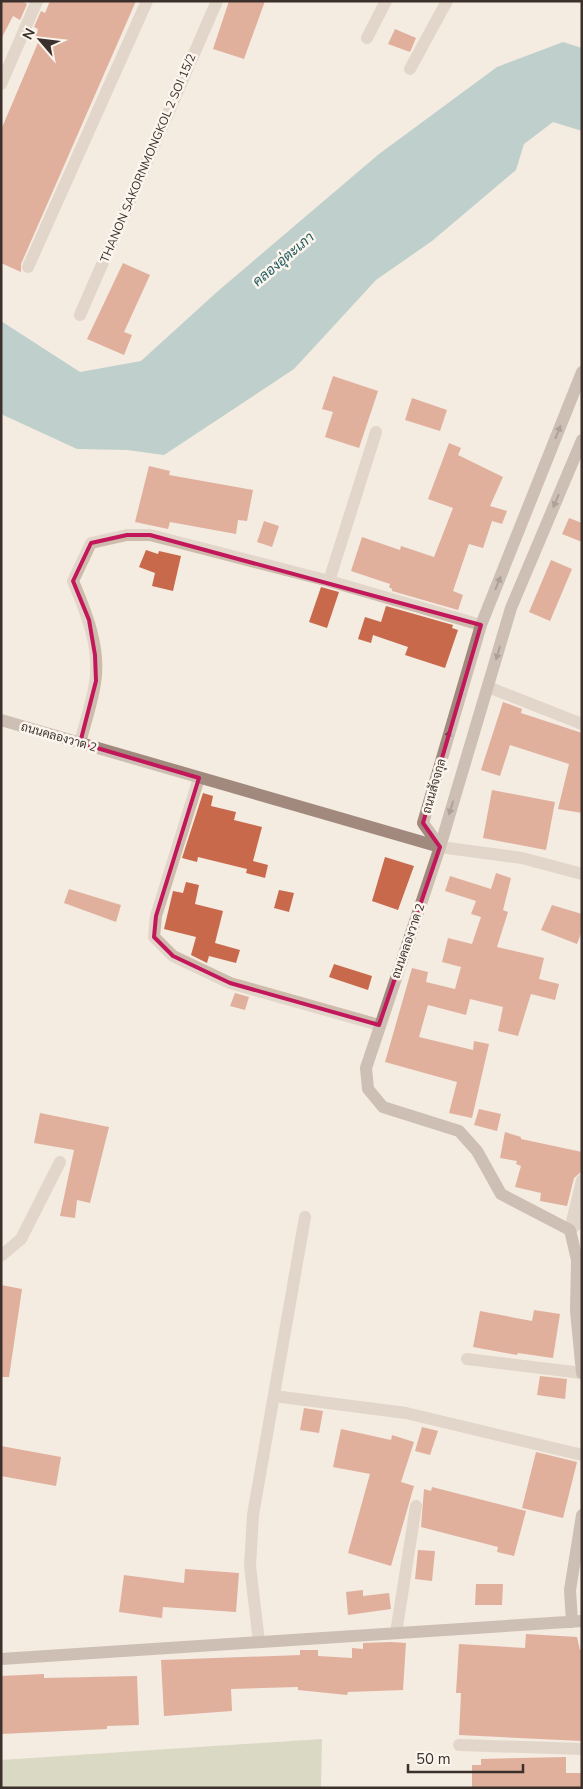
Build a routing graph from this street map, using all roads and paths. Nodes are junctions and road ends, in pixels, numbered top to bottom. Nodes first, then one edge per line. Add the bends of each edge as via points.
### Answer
1 (37, 1) edge
2 (147, 1) edge
3 (216, 1) edge
4 (386, 1) edge
5 (447, 1) edge
6 (367, 38) dead end
7 (410, 69) dead end
8 (1, 84) edge
9 (28, 267) dead end
10 (80, 315) dead end
11 (582, 372) edge
12 (376, 432) dead end
13 (582, 440) edge
14 (329, 581) junction
15 (481, 625) junction
16 (488, 687) junction
17 (1, 720) edge
18 (582, 724) edge
19 (80, 743) junction
20 (199, 778) junction
21 (440, 847) junction
22 (582, 874) edge
23 (379, 1025) junction
24 (60, 1162) dead end
25 (582, 1180) edge
26 (305, 1217) dead end
27 (582, 1220) edge
28 (570, 1230) junction
29 (1, 1256) edge
30 (579, 1311) edge
31 (467, 1360) dead end
32 (582, 1373) edge
33 (274, 1396) junction
34 (582, 1454) edge
35 (416, 1506) dead end
36 (582, 1517) edge
37 (577, 1621) edge
38 (396, 1633) junction
39 (259, 1642) junction
40 (1, 1659) edge
41 (459, 1745) dead end
42 (582, 1749) edge

1 - 8 street
2 - 9 street
3 - 10 street, THANON SAKORNMONGKOL 2 SOI 15/2
4 - 6 street
5 - 7 street
15 -> 11 street, ถนนสัจจกุล
12 - 14 street
13 -> 16 street, ถนนสัจจกุล via 511,608
14 - 15 street
14 - 19 street via 150,535 127,535 91,543 74,581 89,620 96,681
21 -> 15 street, ถนนสัจจกุล via 423,823
16 - 18 street
16 -> 21 street, ถนนสัจจกุล
17 - 19 street, ถนนคลองวาด 2
19 - 20 street, ถนนคลองวาด 2
20 - 21 street, ถนนคลองวาด 2
20 - 23 street via 156,916 154,937 174,956 230,983
21 - 22 street via 522,858
21 - 23 street, ถนนคลองวาด 2
23 - 28 street, ถนนคลองวาด 2 via 366,1068 368,1089 383,1106 459,1131 478,1151 501,1194
24 - 29 street via 21,1239
25 - 28 street
26 - 33 street
27 - 28 street
28 - 30 street via 577,1260
30 - 32 street
31 - 32 street
33 - 34 street via 406,1414
33 - 39 street via 252,1515 250,1566
35 - 38 street
36 - 37 street via 570,1590
37 - 38 street
38 - 39 street
39 - 40 street
41 - 42 street

